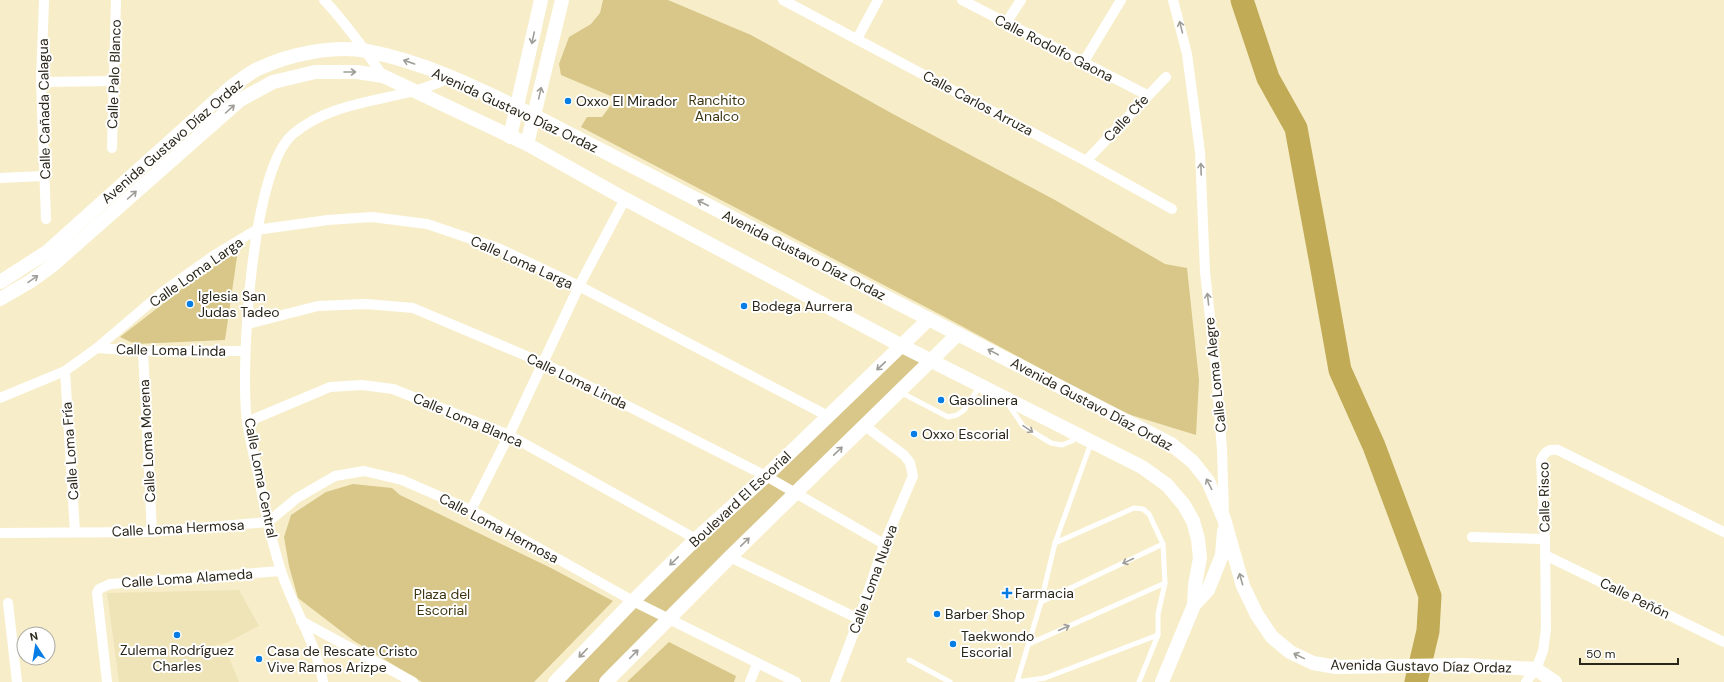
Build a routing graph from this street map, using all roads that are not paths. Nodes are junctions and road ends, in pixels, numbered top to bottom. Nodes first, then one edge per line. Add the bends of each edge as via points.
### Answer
1 (44, 0) edge
2 (116, 0) edge
3 (324, 0) edge
4 (541, 0) edge
5 (562, 0) edge
6 (783, 0) edge
7 (878, 0) edge
8 (962, 0) edge
9 (1020, 0) edge
10 (1120, 0) edge
11 (1173, 0) edge
12 (1006, 23) junction
13 (857, 39) junction
14 (366, 51) junction
15 (1083, 63) junction
16 (383, 76) junction
17 (1166, 77) dead end
18 (452, 78) junction
19 (41, 82) junction
20 (113, 82) junction
21 (415, 91) junction
22 (1147, 96) junction
23 (518, 108) junction
24 (535, 116) junction
25 (510, 137) junction
26 (527, 144) junction
27 (112, 148) dead end
28 (1086, 161) junction
29 (44, 176) junction
30 (0, 178) edge
31 (625, 199) junction
32 (1172, 209) dead end
33 (46, 219) dead end
34 (256, 230) junction
35 (0, 282) edge
36 (579, 286) junction
37 (0, 299) edge
38 (929, 319) junction
39 (247, 324) junction
40 (958, 334) junction
41 (902, 346) junction
42 (97, 348) junction
43 (143, 351) junction
44 (245, 351) junction
45 (931, 361) junction
46 (543, 363) junction
47 (64, 371) junction
48 (980, 386) junction
49 (899, 392) junction
50 (0, 398) edge
51 (1005, 398) junction
52 (828, 416) junction
53 (247, 422) junction
54 (865, 426) junction
55 (509, 435) junction
56 (1079, 435) junction
57 (1091, 441) junction
58 (766, 476) junction
59 (795, 494) junction
60 (471, 510) junction
61 (1224, 519) junction
62 (268, 522) junction
63 (75, 532) junction
64 (152, 532) junction
65 (1724, 532) edge
66 (0, 533) edge
67 (1472, 536) dead end
68 (696, 539) junction
69 (1545, 539) junction
70 (1055, 543) junction
71 (884, 544) junction
72 (1164, 544) junction
73 (1545, 555) junction
74 (730, 557) junction
75 (281, 571) junction
76 (1165, 583) junction
77 (633, 601) junction
78 (1042, 602) junction
79 (8, 603) dead end
80 (1194, 605) junction
81 (668, 619) junction
82 (859, 619) junction
83 (301, 621) junction
84 (1158, 635) junction
85 (1724, 642) edge
86 (1029, 644) junction
87 (910, 660) dead end
88 (757, 664) junction
89 (1536, 668) junction
90 (17, 682) edge
91 (107, 682) edge
92 (322, 682) edge
93 (413, 682) edge
94 (555, 682) edge
95 (606, 682) edge
96 (750, 682) edge
97 (796, 682) edge
98 (835, 682) edge
99 (950, 682) edge
100 (1139, 682) edge
101 (1162, 682) edge
102 (1526, 682) edge
103 (1555, 682) edge

1 - 19 street, Calle Cañada Calagua
2 - 20 street, Calle Palo Blanco
3 - 14 street
4 -> 23 street
24 -> 5 street
6 - 13 street, Calle Carlos Arruza
7 - 13 street
8 - 12 street, Calle Rodolfo Gaona
9 - 12 street
10 - 15 street
61 -> 11 street, Calle Loma Alegre via 1222,450 1205,272 1200,152 1188,54
12 - 15 street, Calle Rodolfo Gaona
13 - 28 street, Calle Carlos Arruza
14 - 16 street
18 -> 14 street, Avenida Gustavo Díaz Ordaz via 403,60
14 - 35 street, Avenida Gustavo Díaz Ordaz via 326,50 291,56 259,68 232,86 47,252
15 - 22 street, Calle Rodolfo Gaona
16 - 21 street, Avenida Gustavo Díaz Ordaz
37 -> 16 street, Avenida Gustavo Díaz Ordaz via 32,281 54,264 240,100 273,82 315,72 357,72
17 - 22 street, Calle Cfe
18 - 21 street, Calle Loma Central
18 - 23 street, Avenida Gustavo Díaz Ordaz
19 - 20 street
19 - 29 street, Calle Cañada Calagua
20 - 27 street, Calle Palo Blanco
21 - 25 street, Avenida Gustavo Díaz Ordaz
21 - 34 street, Calle Loma Central via 356,103 313,119 291,135 275,160
22 - 28 street, Calle Cfe
23 - 24 street, Avenida Gustavo Díaz Ordaz
23 - 25 street
24 - 26 street
38 -> 24 street, Avenida Gustavo Díaz Ordaz
25 - 26 street, Avenida Gustavo Díaz Ordaz
26 - 31 street, Avenida Gustavo Díaz Ordaz
28 - 32 street, Calle Carlos Arruza
29 - 30 street
29 - 33 street, Calle Cañada Calagua
31 - 36 street
31 - 41 street, Avenida Gustavo Díaz Ordaz
34 - 36 street, Calle Loma Larga via 372,217 427,224 498,248
34 - 39 street, Calle Loma Central
34 - 42 street, Calle Loma Larga via 213,256 164,291
36 - 46 street
36 - 52 street, Calle Loma Larga
38 - 40 street, Avenida Gustavo Díaz Ordaz
38 - 41 street, Boulevard El Escorial
39 - 44 street, Calle Loma Central
39 - 46 street, Calle Loma Linda via 318,306 366,304 413,308
40 - 45 street
61 -> 40 street, Avenida Gustavo Díaz Ordaz via 1208,481 1193,462 1171,444
41 - 45 street, Avenida Gustavo Díaz Ordaz
41 -> 52 street, Boulevard El Escorial
42 - 43 street, Calle Loma Linda
42 - 47 street, Calle Loma Larga
43 - 44 street, Calle Loma Linda
43 - 64 street, Calle Loma Morena
44 - 53 street, Calle Loma Central
45 - 48 street, Avenida Gustavo Díaz Ordaz
45 - 49 street
46 - 55 street
46 - 58 street, Calle Loma Linda
47 - 50 street, Calle Loma Larga
47 - 63 street, Calle Loma Fría
48 - 49 lane via 964,410 957,415 948,416
48 - 51 street, Avenida Gustavo Díaz Ordaz
49 - 54 street
51 - 56 street, Avenida Gustavo Díaz Ordaz
51 -> 56 lane via 1022,426 1051,443 1062,445
52 - 58 street, Boulevard El Escorial
53 - 55 street, Calle Loma Blanca via 330,387 362,385 393,389
53 - 62 street, Calle Loma Central
59 -> 54 street
54 - 71 street, Calle Loma Nueva via 904,455 910,463 912,476
55 - 60 street
55 - 68 street, Calle Loma Blanca
56 - 57 street, Avenida Gustavo Díaz Ordaz
57 - 70 lane
57 - 80 street, Avenida Gustavo Díaz Ordaz via 1142,467 1167,485 1184,505 1193,521 1200,558
58 - 59 street, Calle Loma Linda
58 - 68 street, Boulevard El Escorial
59 - 71 street, Calle Loma Linda
74 -> 59 street
60 - 62 street, Calle Loma Hermosa via 402,480 364,471 336,476 297,498
60 - 77 street, Calle Loma Hermosa
61 - 80 street, Calle Loma Alegre via 1222,555 1208,590
89 -> 61 street, Avenida Gustavo Díaz Ordaz via 1464,665 1336,667 1313,663 1290,652 1272,637 1257,615 1243,586
62 - 64 street, Calle Loma Hermosa
62 - 75 street, Calle Loma Central
63 - 64 street, Calle Loma Hermosa
63 - 66 street, Calle Loma Hermosa
65 - 69 street, Calle Risco via 1558,450 1550,449 1544,453 1541,460
67 - 69 street
68 -> 77 street, Boulevard El Escorial
69 - 73 street, Calle Risco
70 - 72 lane via 1134,508 1143,509 1149,514
70 - 78 lane
71 - 82 street, Calle Loma Nueva
72 - 76 lane
72 -> 78 lane
73 - 85 street, Calle Peñón
73 - 89 street, Calle Risco via 1546,629 1543,651
74 - 81 street
74 - 82 street
75 - 83 street, Calle Loma Central
75 - 91 street, Calle Loma Alameda via 110,584 99,589 97,593
76 - 84 lane via 1158,614
86 -> 76 lane
77 - 81 street, Calle Loma Hermosa
77 -> 94 street, Boulevard El Escorial
78 - 86 lane
79 - 90 street
80 - 101 street, Calle Loma Alegre
81 - 88 street, Calle Loma Hermosa
95 -> 81 street
82 - 98 street, Calle Loma Nueva
83 - 92 street, Calle Loma Central via 313,649
83 - 93 street
84 - 86 lane via 1045,678 1017,682
84 - 100 lane
87 - 99 lane
88 - 96 street
88 - 97 street, Calle Loma Hermosa
89 - 102 street, Calle Risco
89 - 103 street

